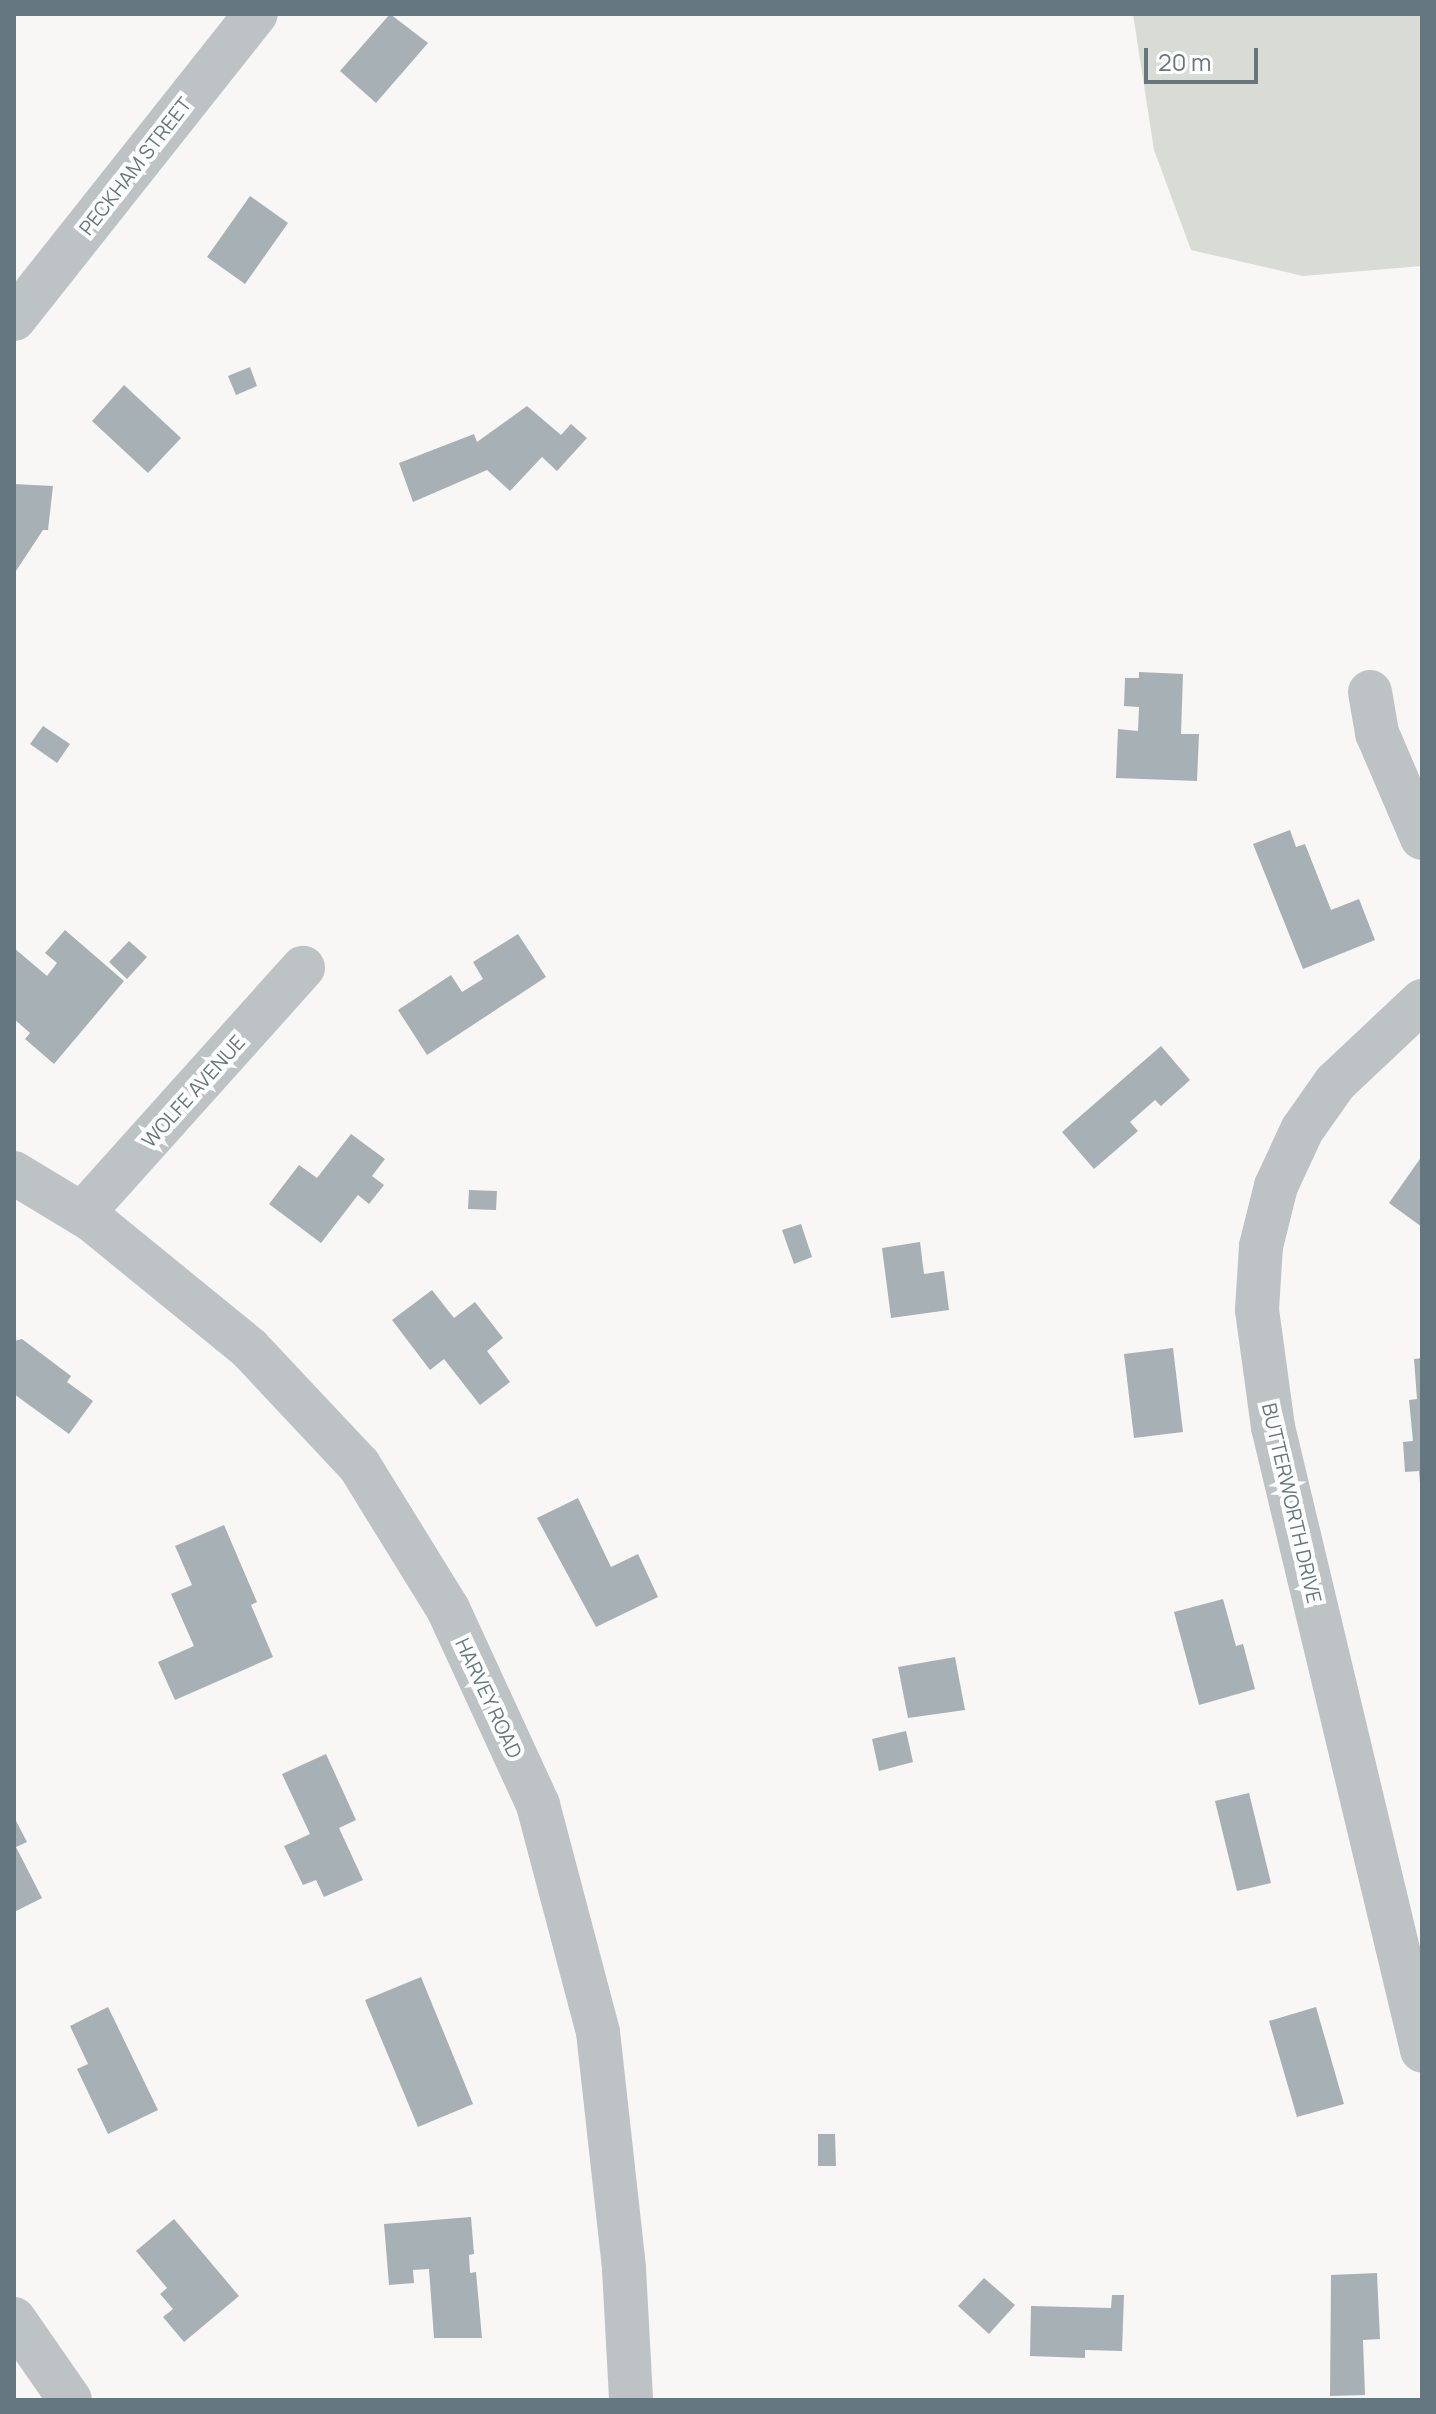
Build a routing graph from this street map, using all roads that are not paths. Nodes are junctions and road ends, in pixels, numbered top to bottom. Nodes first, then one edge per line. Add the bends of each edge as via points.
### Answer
1 (256, 14) edge
2 (14, 319) edge
3 (1370, 692) dead end
4 (1422, 838) edge
5 (303, 968) dead end
6 (1422, 1001) edge
7 (14, 1173) edge
8 (82, 1214) junction
9 (1422, 2050) edge
10 (14, 2319) edge
11 (70, 2400) edge
12 (631, 2400) edge

1 - 2 street, PECKHAM STREET
3 - 4 street via 1377,733
5 - 8 street, WOLFE AVENUE
6 - 9 street, BUTTERWORTH DRIVE via 1335,1083 1302,1130 1276,1186 1261,1246 1257,1310 1273,1427
7 - 8 street, HARVEY ROAD
8 - 12 street, HARVEY ROAD via 249,1348 359,1465 448,1609 538,1805 598,2032 624,2269
10 - 11 street

